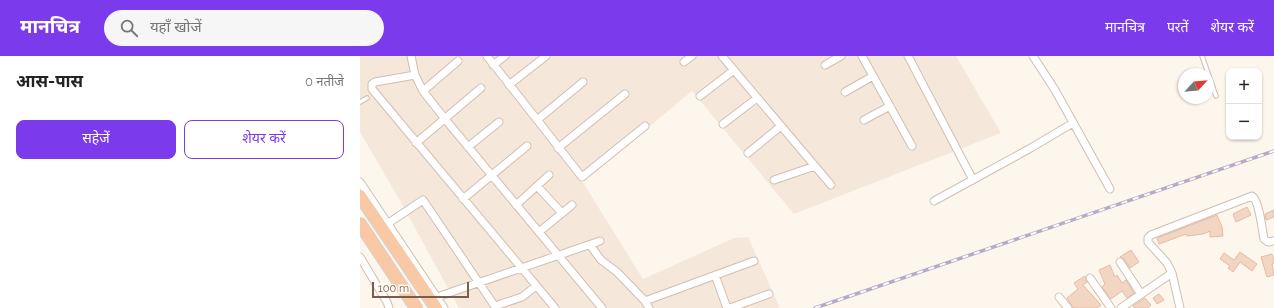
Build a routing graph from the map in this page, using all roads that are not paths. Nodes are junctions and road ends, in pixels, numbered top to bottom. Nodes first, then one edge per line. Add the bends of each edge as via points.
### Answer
1 (411, 56) edge
2 (487, 56) edge
3 (505, 56) edge
4 (545, 56) edge
5 (692, 56) edge
6 (722, 56) edge
7 (841, 56) edge
8 (862, 56) edge
9 (908, 56) edge
10 (1033, 56) edge
11 (1202, 56) edge
12 (458, 61) dead end
13 (684, 62) dead end
14 (493, 65) junction
15 (825, 65) dead end
16 (734, 70) junction
17 (415, 75) junction
18 (873, 76) junction
19 (583, 82) dead end
20 (509, 86) junction
21 (481, 88) dead end
22 (423, 91) junction
23 (844, 92) dead end
24 (624, 94) dead end
25 (700, 96) dead end
26 (1216, 96) dead end
27 (367, 98) dead end
28 (757, 98) junction
29 (360, 102) edge
30 (890, 106) junction
31 (445, 119) junction
32 (536, 120) junction
33 (864, 120) dead end
34 (499, 122) dead end
35 (1073, 123) junction
36 (723, 124) dead end
37 (645, 126) dead end
38 (781, 126) junction
39 (416, 143) junction
40 (527, 146) dead end
41 (912, 146) dead end
42 (468, 147) junction
43 (558, 148) junction
44 (748, 153) dead end
45 (815, 166) junction
46 (492, 175) junction
47 (549, 175) dead end
48 (774, 180) dead end
49 (973, 180) junction
50 (360, 182) edge
51 (831, 185) dead end
52 (537, 186) junction
53 (1110, 189) dead end
54 (360, 196) edge
55 (463, 199) junction
56 (934, 201) dead end
57 (516, 205) junction
58 (572, 205) dead end
59 (562, 213) junction
60 (360, 224) edge
61 (387, 224) junction
62 (539, 232) junction
63 (600, 241) dead end
64 (1274, 241) edge
65 (590, 245) junction
66 (558, 256) junction
67 (360, 257) edge
68 (754, 261) dead end
69 (1120, 262) dead end
70 (521, 268) junction
71 (1172, 273) junction
72 (715, 275) junction
73 (1090, 278) dead end
74 (478, 282) junction
75 (536, 286) junction
76 (770, 294) dead end
77 (1141, 294) junction
78 (1059, 297) dead end
79 (645, 301) junction
80 (436, 303) edge
81 (1179, 305) edge
82 (495, 307) edge
83 (389, 308) edge
84 (416, 308) edge
85 (444, 308) edge
86 (555, 308) edge
87 (602, 308) edge
88 (649, 308) edge
89 (727, 308) edge
90 (730, 308) edge
91 (1068, 308) edge
92 (1111, 308) edge
93 (1121, 308) edge
94 (1172, 308) edge

1 - 17 street
2 - 14 street
3 - 14 street
4 - 20 street
5 - 13 street
6 - 16 street
7 - 15 street
8 - 18 street
9 - 49 street
10 - 35 street
11 - 26 lane
12 - 22 street
14 - 20 street
16 - 25 street
16 - 28 street
17 - 22 street
17 - 39 street via 375,82 372,89
18 - 23 street
18 - 30 street
19 - 32 street
20 - 32 street
21 - 31 street
22 - 31 street
24 - 43 street
27 - 29 lane
28 - 36 street
28 - 38 street
30 - 33 street
30 - 41 street
31 - 39 street
31 - 42 street
32 - 43 street
34 - 42 street
35 - 49 street
35 - 53 street
37 - 43 street via 582,177
38 - 44 street
38 - 45 street
39 - 55 street
40 - 46 street
42 - 46 street
45 - 48 street
45 - 51 street
46 - 55 street
46 - 57 street
47 - 52 street
49 - 56 street
50 - 61 street
52 - 57 street
52 - 59 street
54 - 80 highway
55 - 70 street
57 - 62 street
58 - 59 street
59 - 62 street
60 - 84 highway
61 - 74 street via 424,200
61 - 80 street
62 - 66 street
63 - 65 street
64 - 71 street via 1268,242 1264,239 1255,198 1246,197 1148,238 1148,242 1167,263
65 - 66 street
65 - 79 street via 601,260 617,272
66 - 70 street
66 - 87 street
67 - 83 street
68 - 72 street
69 - 77 street
70 - 74 street
70 - 75 street
71 - 77 street
71 - 81 street
72 - 79 street
72 - 89 street
73 - 92 street
74 - 80 street
74 - 82 street
75 - 82 street via 522,297
75 - 86 street
76 - 90 street
77 - 93 street
78 - 91 street
79 - 88 street
80 - 85 street
81 - 94 street

